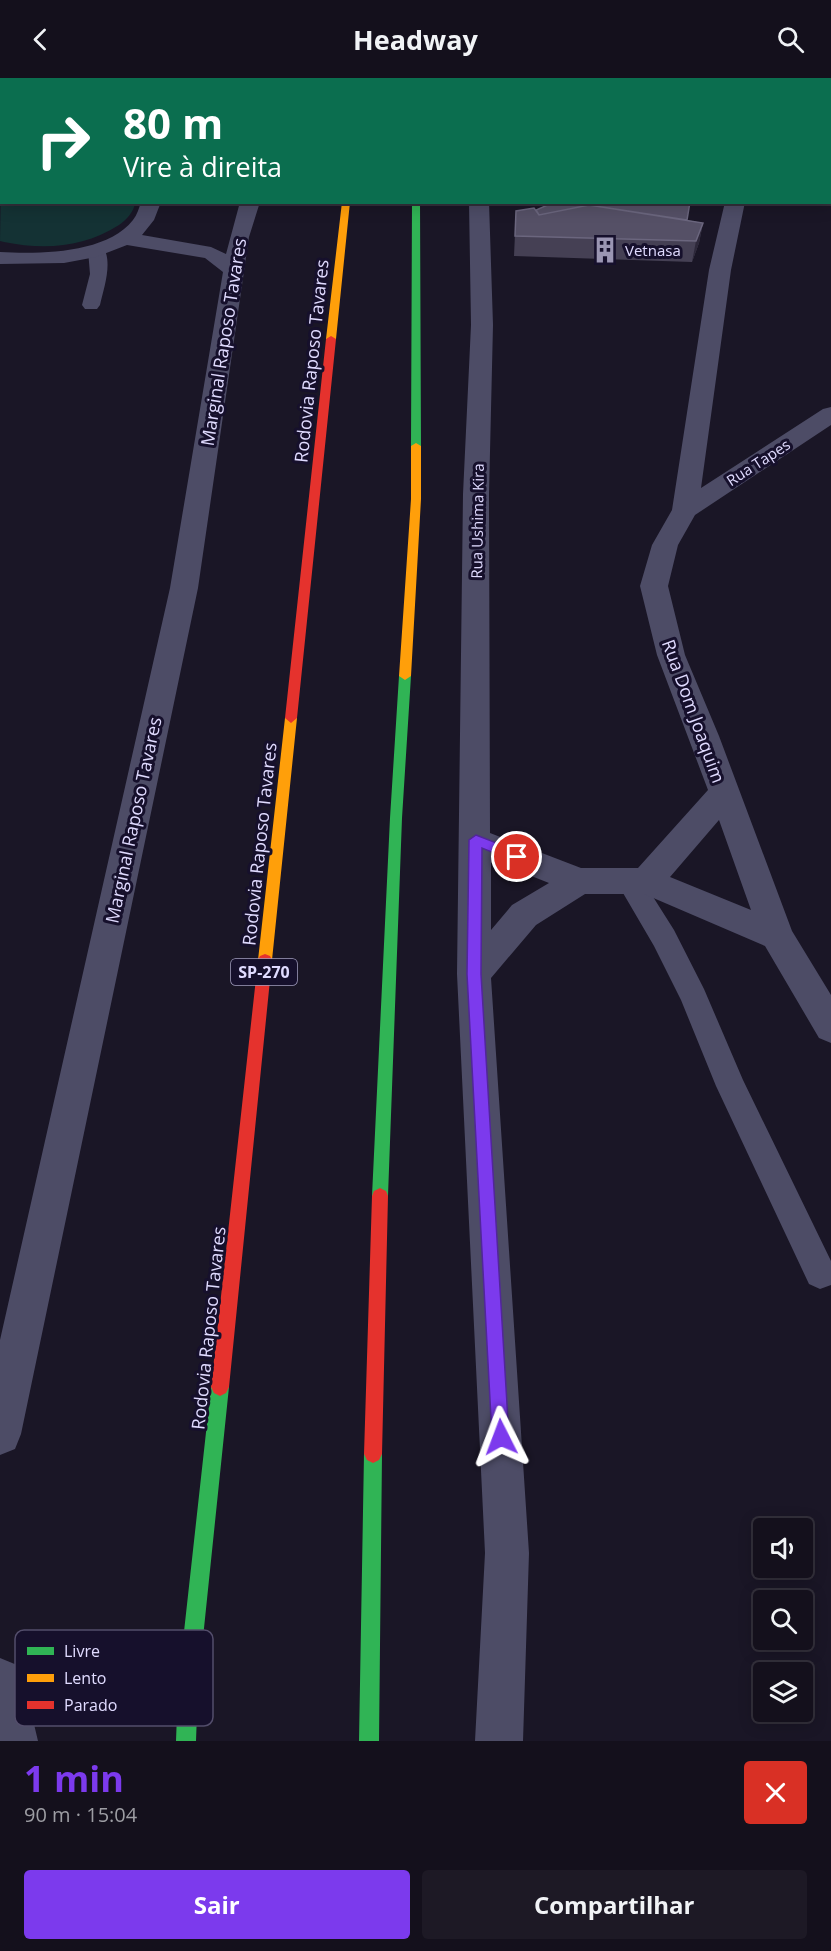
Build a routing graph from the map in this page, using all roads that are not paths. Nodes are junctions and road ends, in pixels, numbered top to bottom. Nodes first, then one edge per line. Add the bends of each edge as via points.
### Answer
1 (151, 204) edge
2 (249, 204) edge
3 (346, 204) edge
4 (416, 204) edge
5 (479, 204) edge
6 (735, 204) edge
7 (125, 238) junction
8 (97, 250) junction
9 (0, 258) edge
10 (234, 270) junction
11 (91, 304) dead end
12 (831, 414) edge
13 (685, 510) junction
14 (724, 794) junction
15 (476, 840) junction
16 (580, 881) junction
17 (638, 881) junction
18 (777, 936) junction
19 (474, 974) junction
20 (831, 1027) edge
21 (820, 1273) dead end
22 (0, 1434) edge
23 (194, 1630) edge
24 (0, 1682) edge
25 (187, 1726) edge
26 (14, 1741) edge
27 (186, 1741) edge
28 (369, 1741) edge
29 (499, 1741) edge

1 - 7 street via 141,224
2 - 10 street, Marginal Raposo Tavares
3 - 23 highway, Rodovia Raposo Tavares / SP-270
4 - 28 highway via 416,499 396,818 375,1321
5 - 15 street, Rua Ushima Kira via 482,325 476,494
6 - 13 street, Rua Dom Joaquim via 720,270
7 - 8 street
7 - 10 street via 211,252
8 - 9 street via 63,259
8 - 11 lane via 99,274
10 - 22 street, Marginal Raposo Tavares via 184,588
12 - 13 street, Rua Tapes
13 - 14 street, Rua Dom Joaquim via 665,544 654,586 671,655
14 - 17 street
14 - 18 street, Rua Dom Joaquim
15 - 16 street
15 - 19 street, Rua Ushima Kira
16 - 17 street
16 - 19 street via 524,915
17 - 18 street
17 - 21 lane
18 - 20 street, Rua Dom Joaquim
19 - 29 street, Rua Ushima Kira via 507,1552
24 - 26 street
25 - 27 highway, Rodovia Raposo Tavares / SP-270

